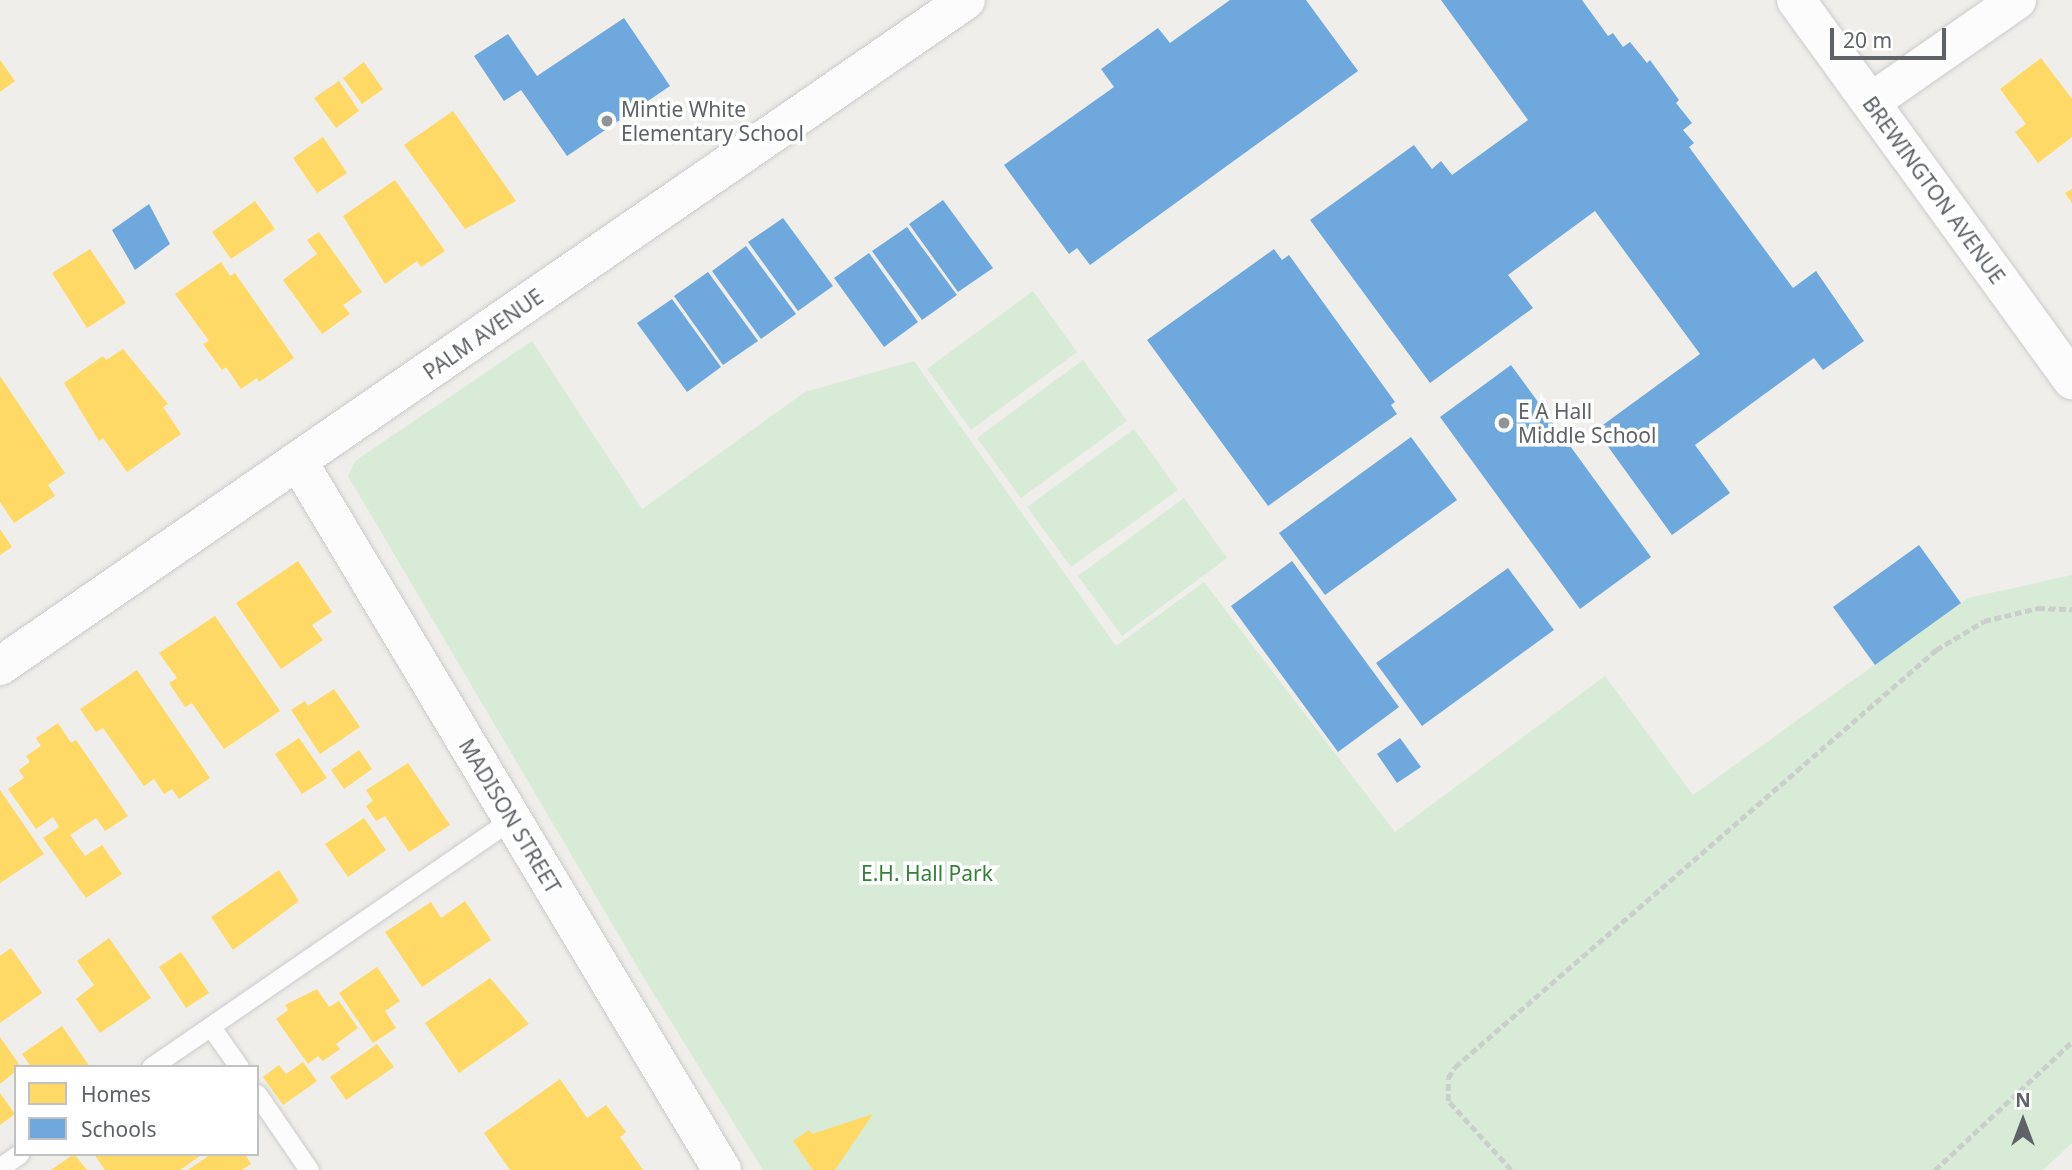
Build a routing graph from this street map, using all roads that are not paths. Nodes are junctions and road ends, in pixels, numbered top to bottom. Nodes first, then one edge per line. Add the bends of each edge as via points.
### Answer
1 (965, 0) edge
2 (1796, 0) edge
3 (2017, 0) edge
4 (1871, 102) junction
5 (2072, 380) edge
6 (298, 461) junction
7 (0, 666) edge
8 (512, 820) junction
9 (211, 1027) junction
10 (154, 1065) edge
11 (238, 1065) edge
12 (259, 1097) edge
13 (16, 1156) edge
14 (0, 1167) edge
15 (309, 1170) edge
16 (722, 1170) edge

1 - 6 street, PALM AVENUE
2 - 4 street, BREWINGTON AVENUE
3 - 4 street
4 - 5 street, BREWINGTON AVENUE
6 - 7 street, PALM AVENUE
6 - 8 street, MADISON STREET
8 - 9 lane
8 - 16 street, MADISON STREET
9 - 10 lane
9 - 11 lane
12 - 15 lane
13 - 14 lane

